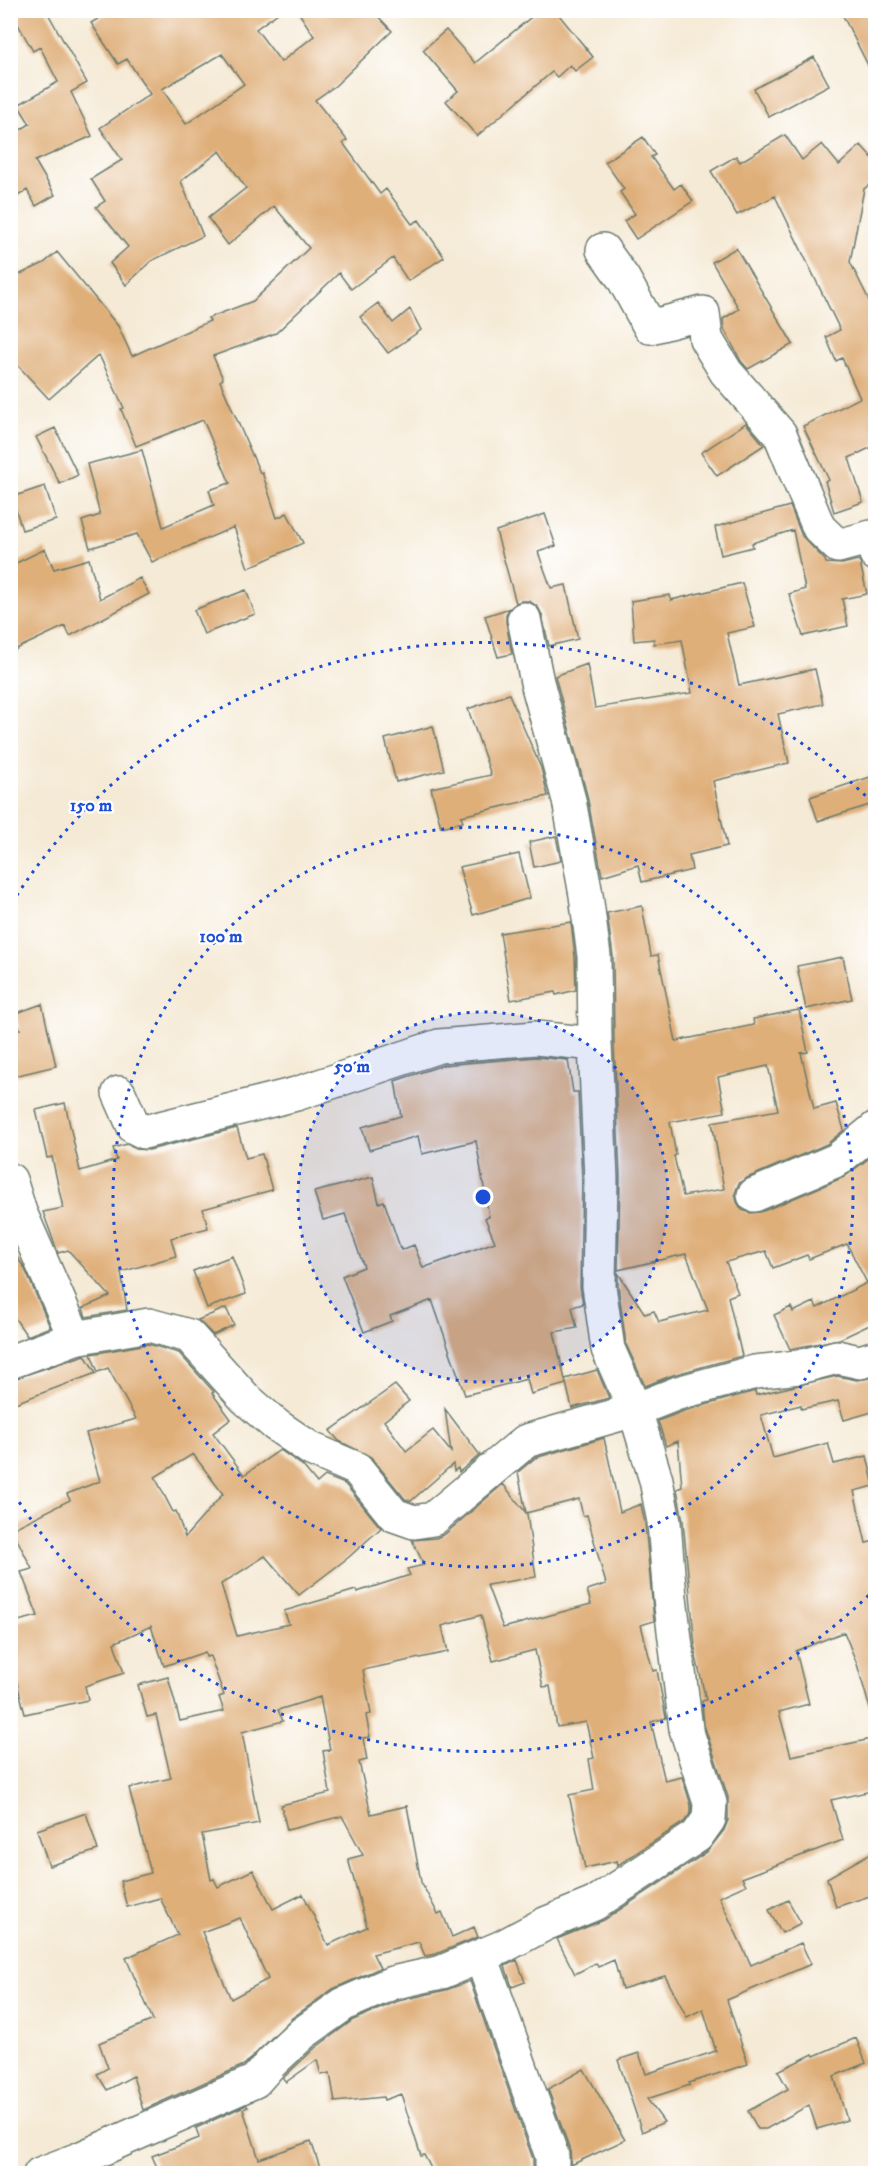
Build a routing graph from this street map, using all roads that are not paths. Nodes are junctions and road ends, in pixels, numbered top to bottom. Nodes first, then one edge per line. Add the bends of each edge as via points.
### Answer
1 (603, 250) dead end
2 (874, 542) edge
3 (524, 620) dead end
4 (595, 1044) junction
5 (118, 1093) dead end
6 (876, 1128) edge
7 (10, 1180) edge
8 (754, 1195) dead end
9 (75, 1338) junction
10 (876, 1357) edge
11 (10, 1362) edge
12 (635, 1410) junction
13 (481, 1956) junction
14 (40, 2174) edge
15 (552, 2174) edge

1 - 2 street via 650,327 703,313 706,339 726,372 780,435 819,528 838,546
3 - 4 street via 569,800 586,895 594,956
4 - 5 street via 536,1038 439,1046 296,1094 144,1132 134,1127
4 - 12 street via 601,1179 600,1286 608,1349
6 - 8 street via 837,1160
7 - 9 street
9 - 11 street
9 - 12 street via 148,1325 189,1336 245,1398 276,1425 311,1449 357,1469 394,1515 414,1522 433,1519 526,1441
10 - 12 street via 860,1362 837,1357 799,1368 755,1371
12 - 13 street via 664,1522 686,1729 710,1803 709,1819 697,1836 594,1904
13 - 14 street via 442,1972 392,1983 344,2004 303,2033 255,2081
13 - 15 street via 552,2156

